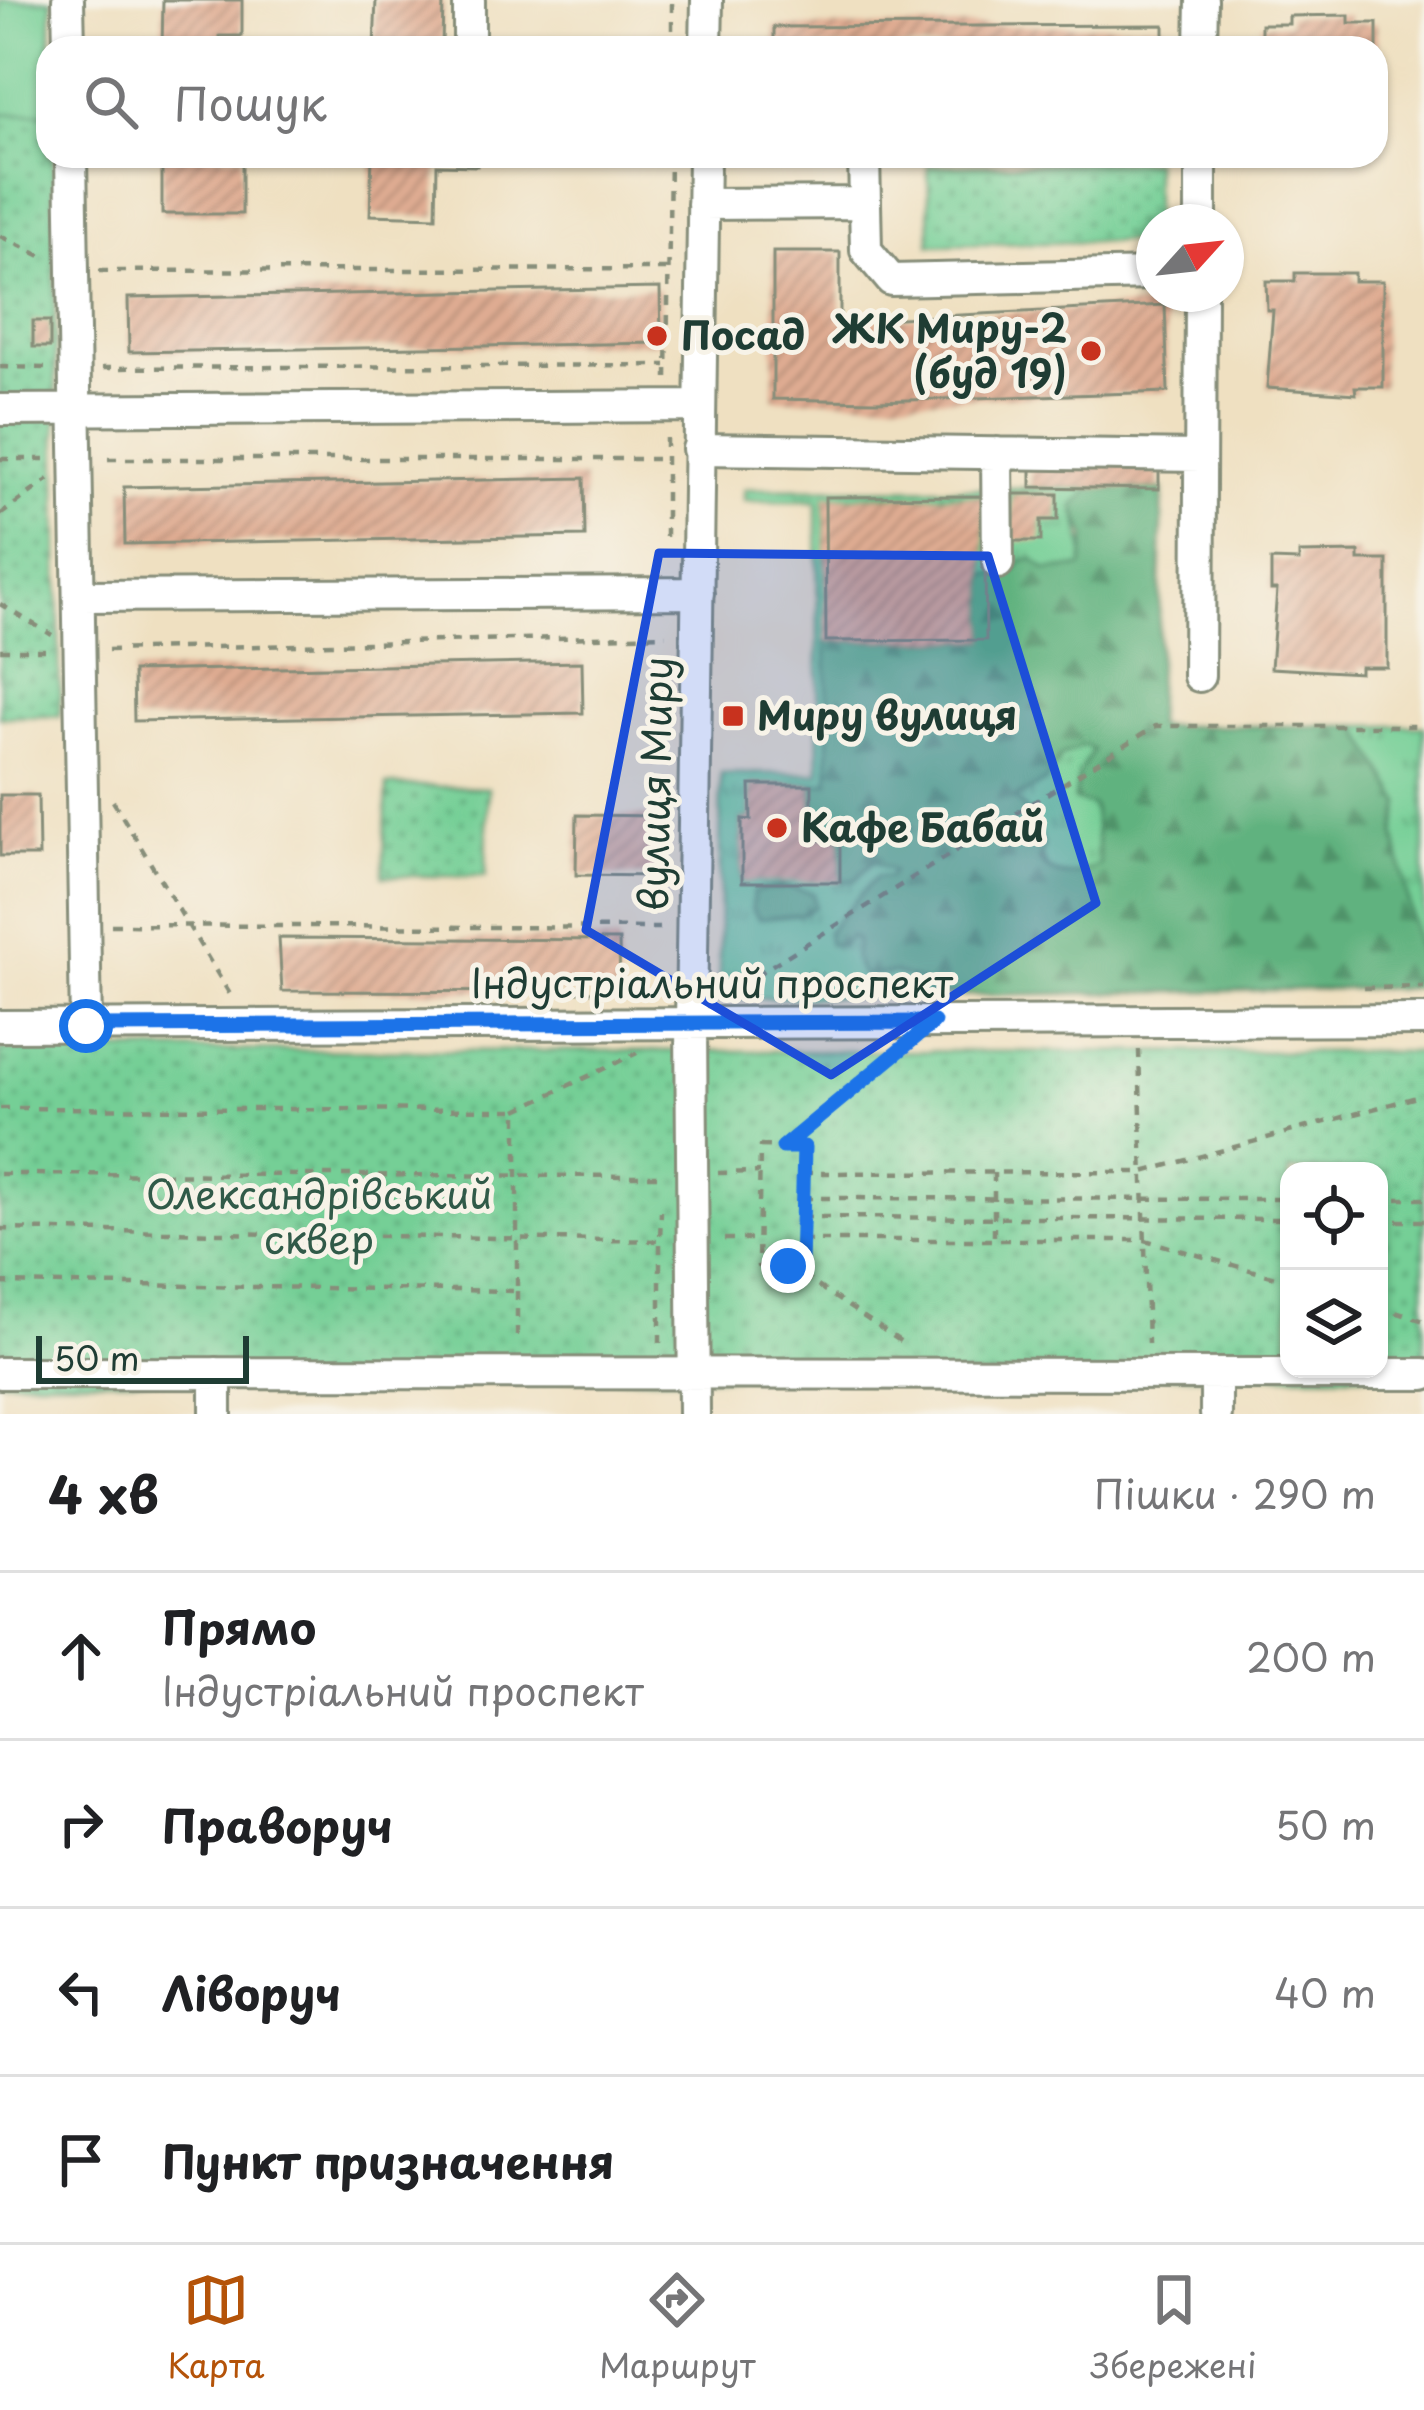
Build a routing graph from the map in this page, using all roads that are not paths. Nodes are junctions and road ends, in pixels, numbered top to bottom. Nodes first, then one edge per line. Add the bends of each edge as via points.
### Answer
1 (68, 0) edge
2 (469, 0) edge
3 (707, 0) edge
4 (1202, 0) edge
5 (69, 36) edge
6 (469, 36) edge
7 (706, 36) edge
8 (1202, 36) edge
9 (71, 168) edge
10 (704, 168) edge
11 (864, 168) edge
12 (1201, 168) edge
13 (865, 203) junction
14 (703, 204) junction
15 (1201, 204) edge
16 (1136, 274) edge
17 (1201, 312) edge
18 (698, 406) junction
19 (0, 410) edge
20 (77, 410) junction
21 (698, 449) junction
22 (997, 453) junction
23 (1200, 456) junction
24 (998, 563) dead end
25 (698, 593) junction
26 (80, 596) junction
27 (1199, 676) dead end
28 (1424, 1020) edge
29 (691, 1023) junction
30 (0, 1026) edge
31 (86, 1026) junction
32 (0, 1373) edge
33 (216, 1373) junction
34 (695, 1373) junction
35 (1216, 1374) junction
36 (1424, 1375) edge
37 (216, 1414) edge
38 (694, 1414) edge
39 (1216, 1414) edge

1 - 5 street
2 - 6 street
3 - 7 street
4 - 8 street
9 - 20 street
10 - 14 street, вулиця Миру
11 - 13 street
12 - 15 street
13 - 14 street
13 - 16 street via 866,250 891,280
14 - 18 street, вулиця Миру
17 - 23 street
18 - 20 street
18 - 21 street, вулиця Миру
19 - 20 street
20 - 26 street
21 - 22 street
21 - 25 street, вулиця Миру
22 - 23 street
22 - 24 street
23 - 27 street
25 - 26 street
25 - 29 street, вулиця Миру
26 - 31 street
28 - 29 street, Індустріальний проспект
29 - 31 street, Індустріальний проспект
29 - 34 street, вулиця Миру
30 - 31 street, Індустріальний проспект
32 - 33 street
33 - 34 street
33 - 37 street
34 - 35 street
34 - 38 street, вулиця Миру
35 - 36 street
35 - 39 street

